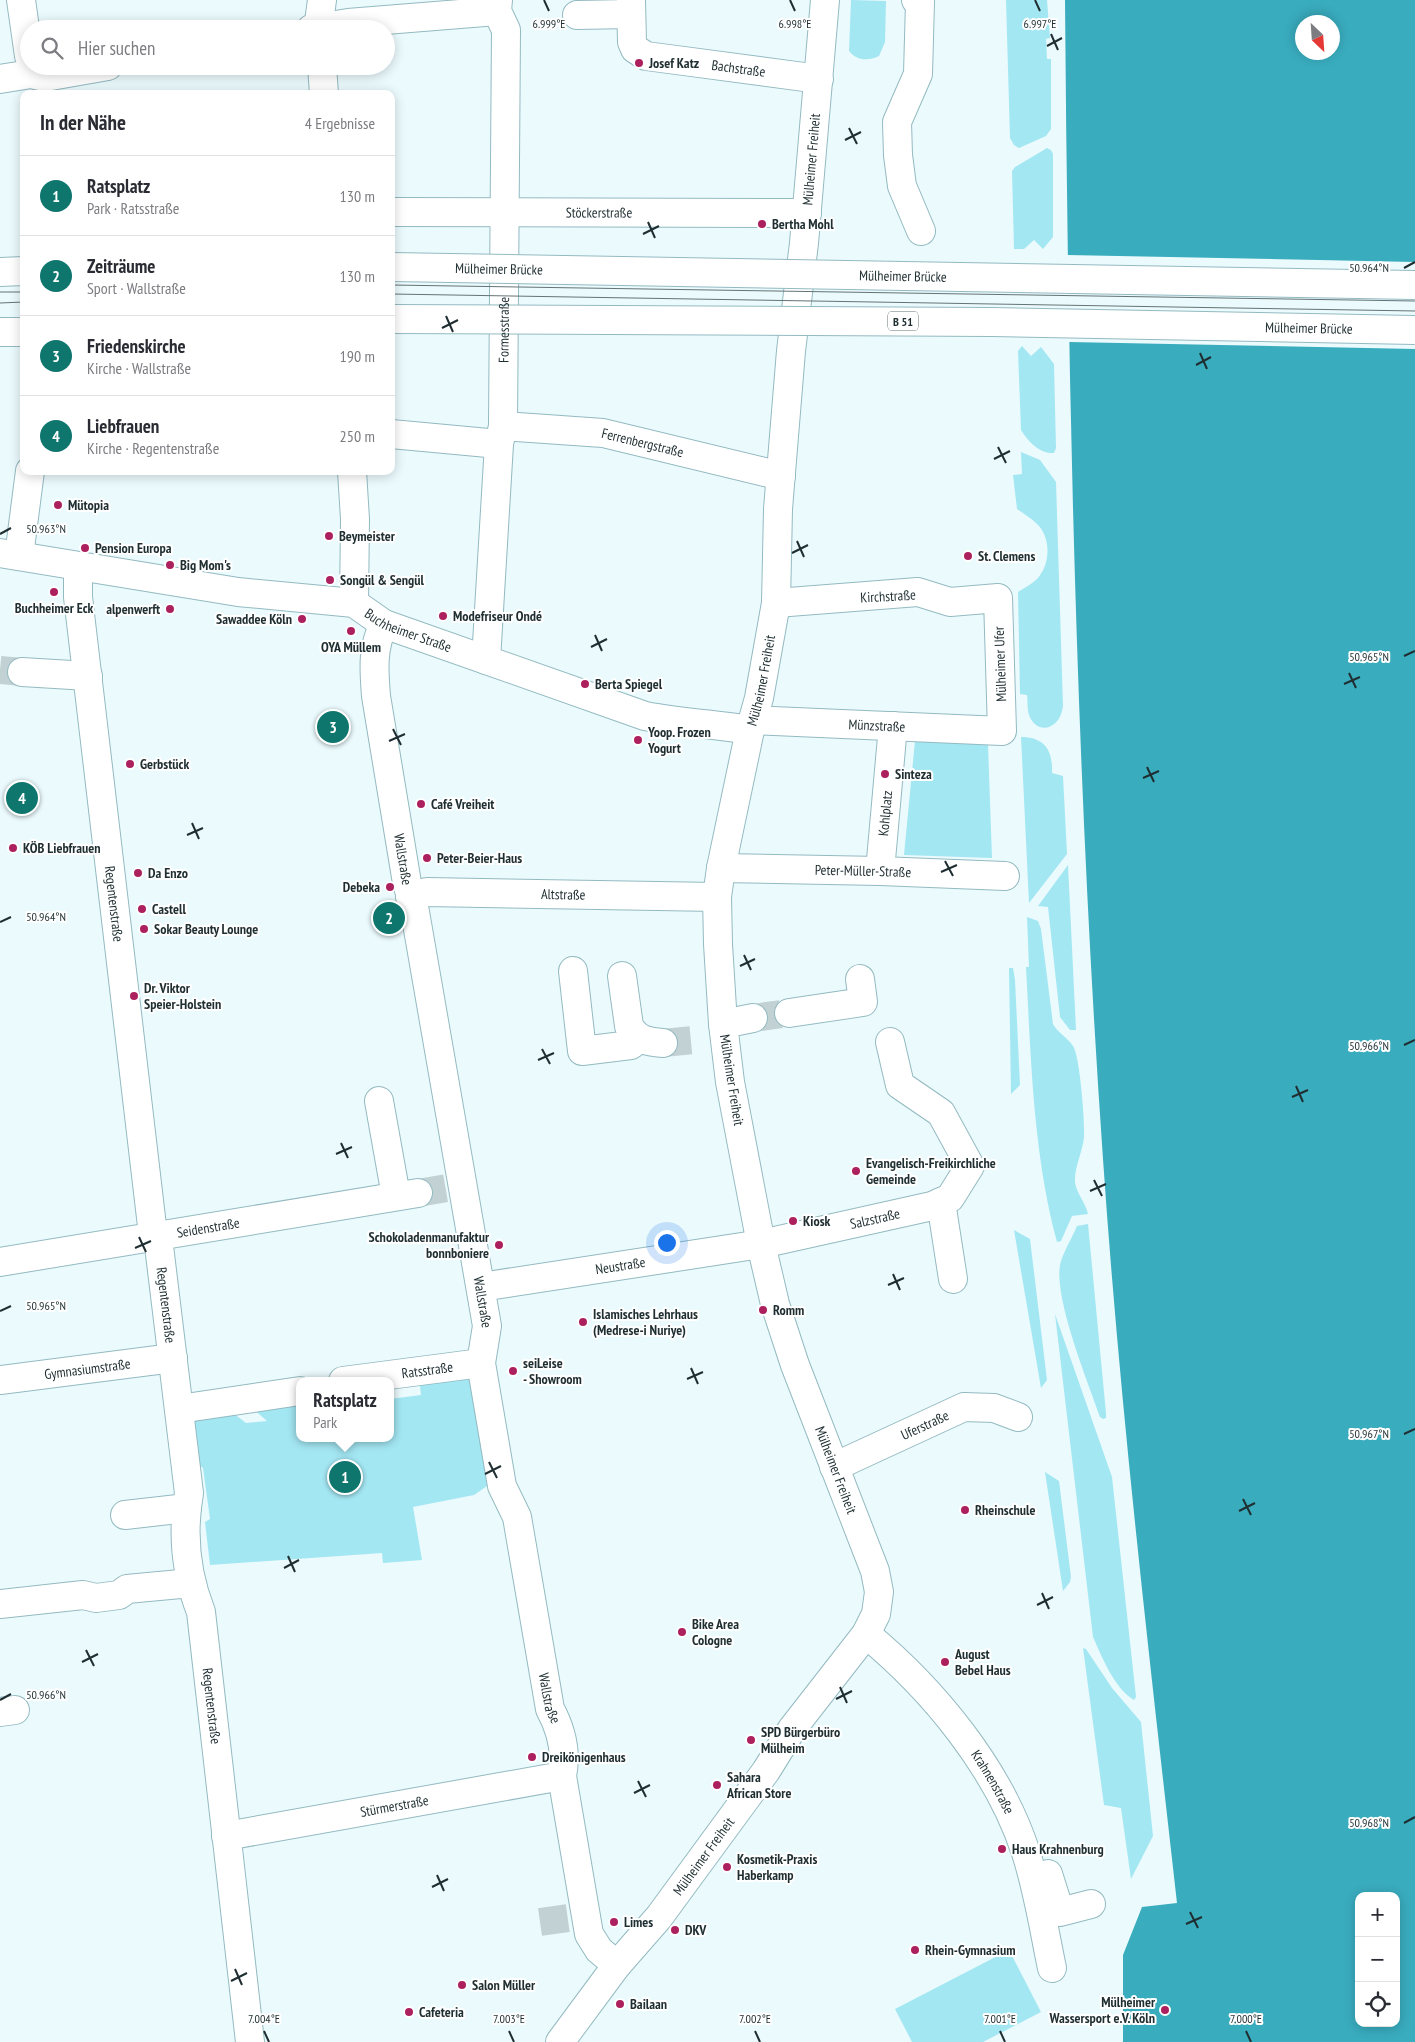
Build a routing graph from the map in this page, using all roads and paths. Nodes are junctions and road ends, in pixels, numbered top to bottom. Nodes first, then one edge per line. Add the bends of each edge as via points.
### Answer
1 (21, 0) edge
2 (322, 0) edge
3 (825, 0) edge
4 (916, 0) edge
5 (631, 7) edge
6 (500, 14) edge
7 (577, 14) dead end
8 (24, 20) edge
9 (318, 20) edge
10 (395, 22) edge
11 (21, 75) edge
12 (38, 75) edge
13 (57, 75) edge
14 (323, 75) edge
15 (0, 79) edge
16 (819, 80) junction
17 (324, 90) edge
18 (395, 212) edge
19 (505, 213) junction
20 (807, 213) junction
21 (921, 231) dead end
22 (395, 266) edge
23 (20, 271) edge
24 (0, 272) edge
25 (1415, 285) edge
26 (395, 308) edge
27 (20, 317) edge
28 (0, 318) edge
29 (395, 319) edge
30 (1415, 321) edge
31 (1415, 330) edge
32 (0, 332) edge
33 (20, 332) edge
34 (395, 434) edge
35 (501, 435) junction
36 (29, 475) edge
37 (352, 475) edge
38 (781, 476) junction
39 (10, 555) edge
40 (78, 567) junction
41 (998, 598) joint
42 (354, 602) junction
43 (776, 603) junction
44 (384, 624) junction
45 (486, 660) junction
46 (22, 672) tunnel mouth
47 (88, 676) junction
48 (751, 725) junction
49 (893, 726) junction
50 (1002, 731) joint
51 (721, 868) junction
52 (880, 871) junction
53 (1005, 876) dead end
54 (410, 896) junction
55 (716, 897) junction
56 (573, 971) dead end
57 (622, 976) dead end
58 (860, 979) dead end
59 (789, 1013) tunnel mouth
60 (753, 1018) tunnel mouth
61 (717, 1033) junction
62 (890, 1042) dead end
63 (379, 1101) dead end
64 (941, 1202) junction
65 (155, 1236) junction
66 (761, 1244) junction
67 (0, 1262) edge
68 (952, 1278) dead end
69 (481, 1287) junction
70 (173, 1358) junction
71 (481, 1363) junction
72 (373, 1377) edge
73 (0, 1380) edge
74 (296, 1392) edge
75 (179, 1409) junction
76 (1018, 1417) dead end
77 (834, 1467) junction
78 (187, 1508) junction
79 (125, 1515) dead end
80 (191, 1583) junction
81 (0, 1604) edge
82 (866, 1634) junction
83 (990, 1774) junction
84 (562, 1776) junction
85 (226, 1836) junction
86 (1091, 1904) dead end
87 (617, 1965) junction
88 (1052, 1968) dead end
89 (250, 2042) edge
90 (560, 2042) edge

1 - 8 street
2 - 9 street
3 - 16 street, Mülheimer Freiheit
4 - 21 street via 920,2 918,74 897,122 902,186
5 - 7 street
5 - 16 street, Bachstraße via 632,42 635,49 646,56
6 - 10 street
6 - 19 street, Formesstraße via 506,125
11 - 15 street
12 - 13 street
14 - 17 street
16 - 20 street, Mülheimer Freiheit
18 - 19 street, Stöckerstraße
19 - 20 street, Stöckerstraße
19 - 35 street, Formesstraße
20 - 38 street, Mülheimer Freiheit
22 - 25 street, Mülheimer Brücke, bridge
23 - 24 street
26 - 30 street, Mülheimer Brücke / B 51
27 - 28 street
29 - 31 street, Mülheimer Brücke / B 51, bridge via 982,322
32 - 33 street
34 - 35 street, Ferrenbergstraße
35 - 38 street, Ferrenbergstraße via 603,433
35 - 45 street, Formesstraße
36 - 39 street
37 - 42 street
38 - 43 street, Mülheimer Freiheit
39 - 40 street, Buchheimer Straße
40 - 42 street, Buchheimer Straße via 238,592
40 - 47 street, Regentenstraße via 78,597
41 - 43 street, Kirchstraße via 950,602 918,592
41 - 50 street, Mülheimer Ufer
42 - 44 street, Buchheimer Straße
43 - 48 street, Mülheimer Freiheit
44 - 45 street, Buchheimer Straße
44 - 54 street, Wallstraße via 377,637 374,670
45 - 48 street, Buchheimer Straße via 646,716 677,723
46 - 47 street
47 - 65 street, Regentenstraße
48 - 49 street, Münzstraße
48 - 51 street, Mülheimer Freiheit
49 - 50 street, Münzstraße
49 - 52 street, Kohlplatz
51 - 52 street, Peter-Müller-Straße
51 - 55 street, Mülheimer Freiheit
52 - 53 street, Peter-Müller-Straße
54 - 55 street, Altstraße via 427,892
54 - 69 street, Wallstraße via 455,1186
55 - 61 street, Mülheimer Freiheit
56 - 57 street via 582,1051 651,1040 629,1026
58 - 59 street via 864,1002
60 - 61 street
61 - 66 street, Mülheimer Freiheit via 730,1082
62 - 64 street via 900,1085 941,1113 970,1166 950,1198
63 - 65 street, Seidenstraße via 407,1194
64 - 66 street, Salzstraße
64 - 68 street
65 - 67 street, Seidenstraße
65 - 70 street, Regentenstraße
66 - 69 street, Neustraße
66 - 77 street, Mülheimer Freiheit via 789,1348
69 - 71 street, Wallstraße via 487,1326
70 - 73 street, Gymnasiumstraße
70 - 75 street, Regentenstraße
71 - 72 street, Ratsstraße
71 - 84 street, Wallstraße via 502,1486 517,1517 550,1709 560,1728 565,1760
74 - 75 street
75 - 78 street, Regentenstraße via 189,1493
76 - 77 street, Uferstraße via 994,1408 964,1407
77 - 82 street, Mülheimer Freiheit via 875,1571 879,1592 876,1614
78 - 79 street
78 - 80 street, Regentenstraße via 184,1522
80 - 81 street via 128,1589 120,1596 96,1598 83,1595
80 - 85 street, Regentenstraße via 201,1612
82 - 83 street, Krahnenstraße via 895,1657 934,1698
82 - 87 street, Mülheimer Freiheit via 792,1729 766,1771 659,1917
83 - 86 street via 1008,1774 1017,1784 1060,1912
83 - 88 street, Krahnenstraße via 1003,1796 1026,1853
84 - 85 street, Stürmerstraße
84 - 87 street, Wallstraße via 583,1922 599,1950
85 - 89 street, Regentenstraße
87 - 90 street, Mülheimer Freiheit

